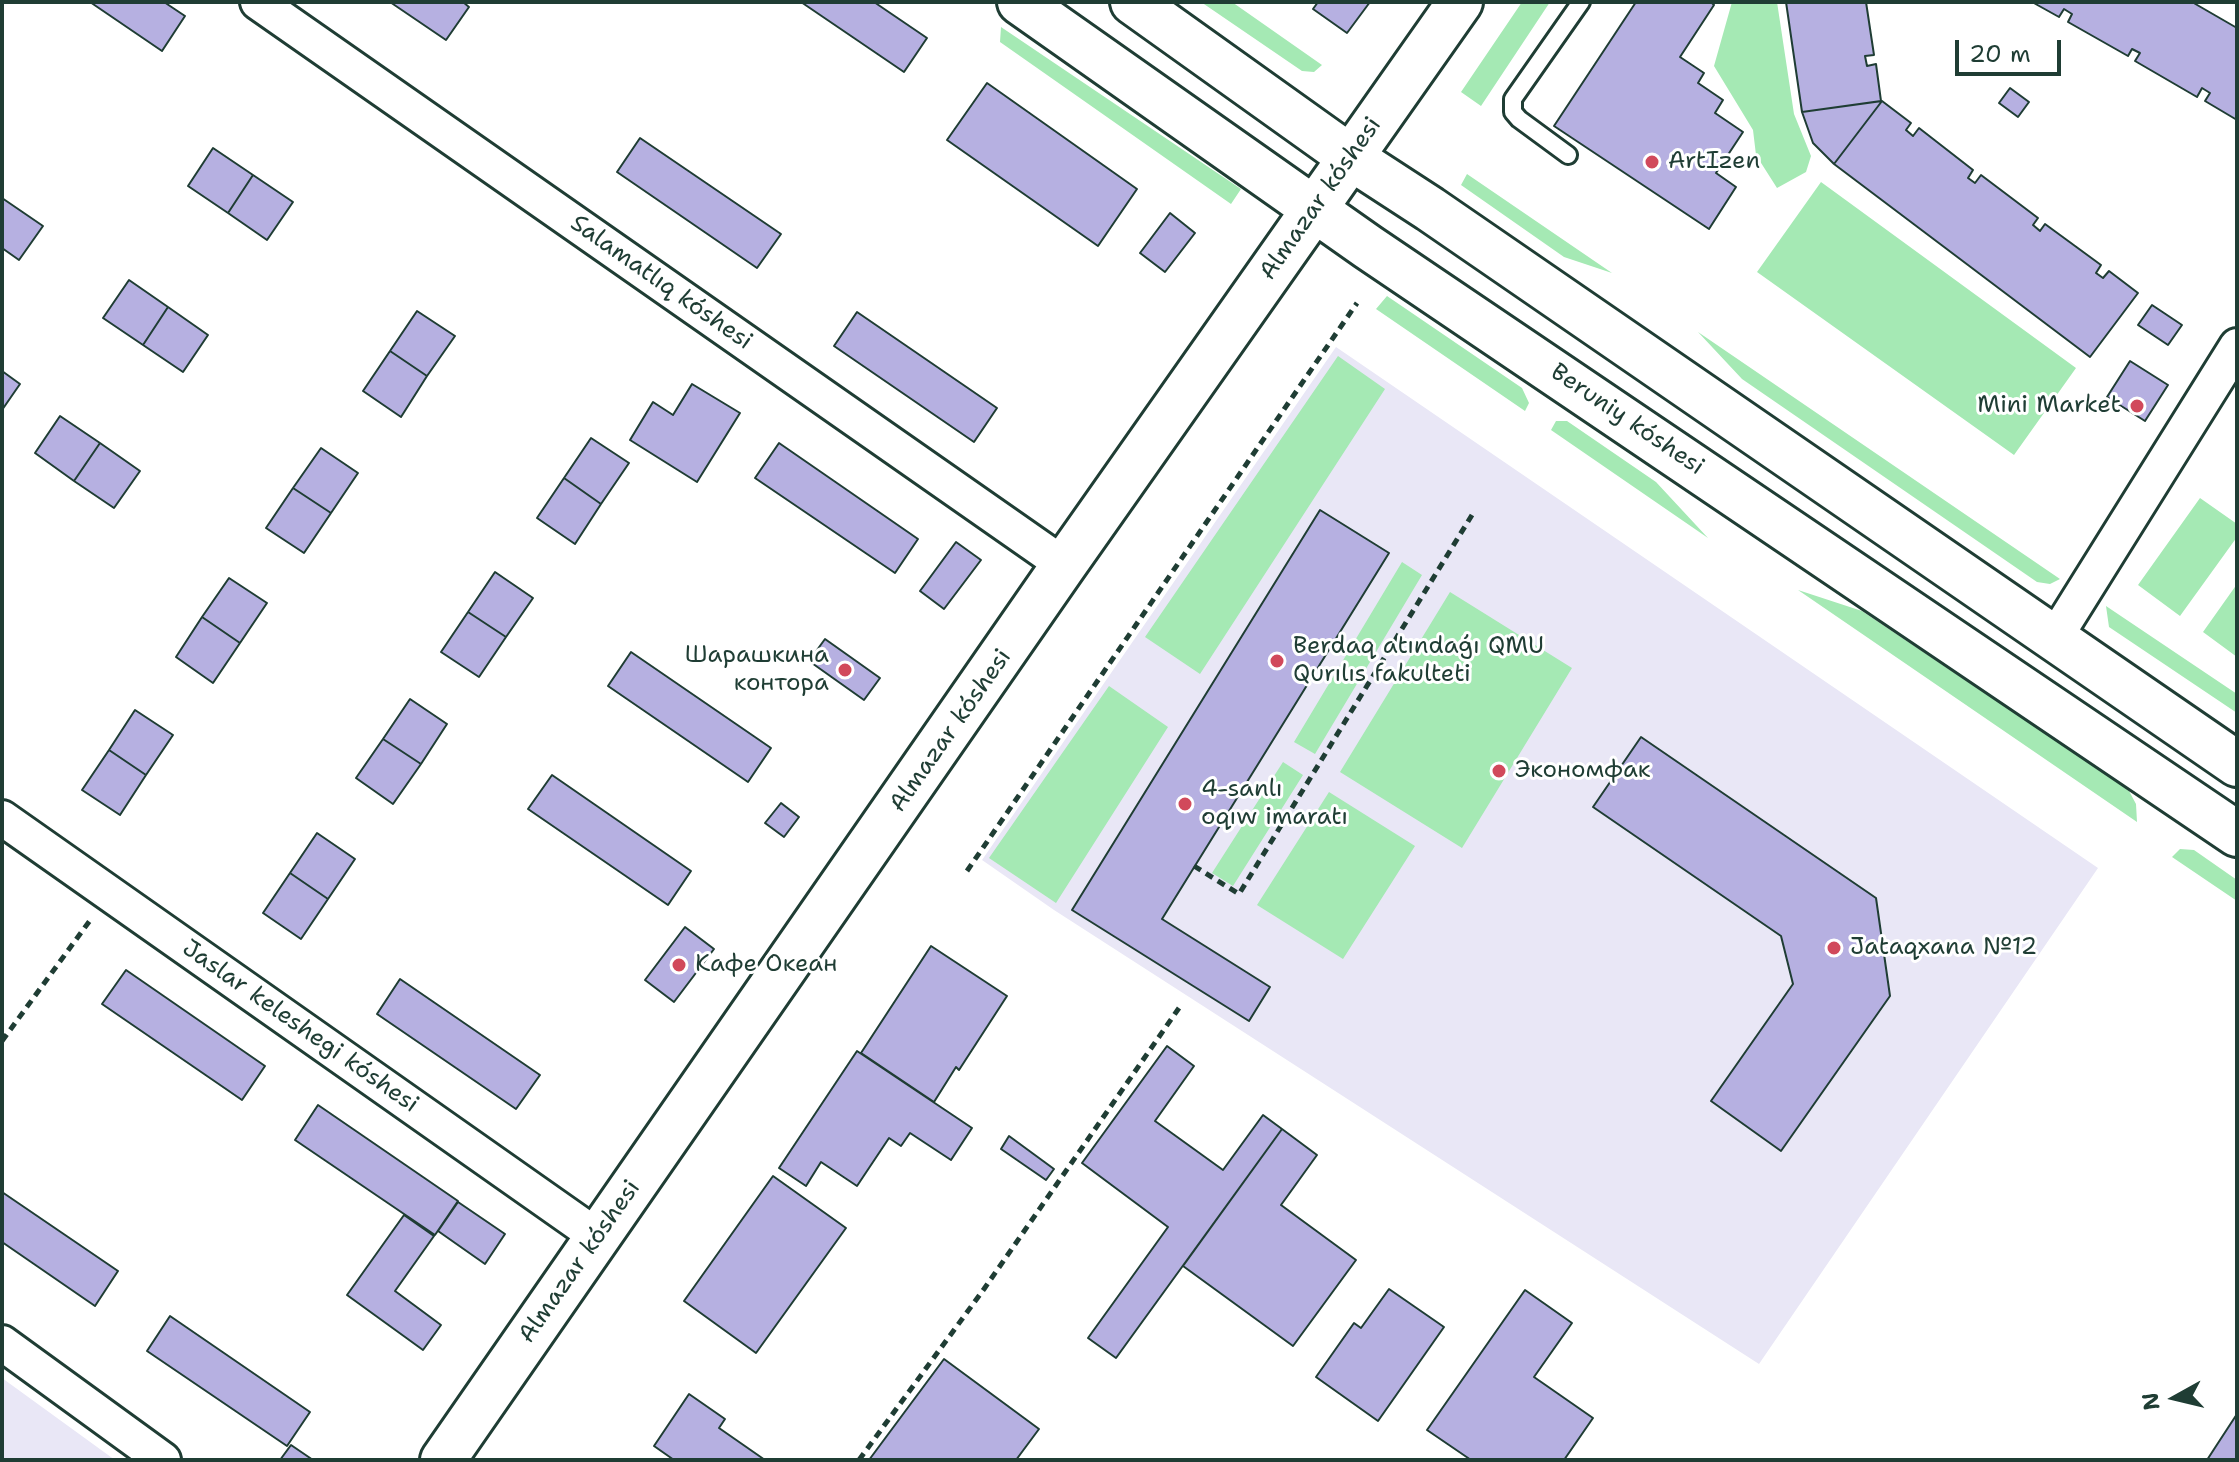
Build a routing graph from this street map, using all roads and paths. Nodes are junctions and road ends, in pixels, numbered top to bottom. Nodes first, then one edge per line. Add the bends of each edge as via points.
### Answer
1 (258, 2) edge
2 (1020, 2) edge
3 (1133, 2) edge
4 (1460, 2) edge
5 (1581, 2) edge
6 (1568, 155) dead end
7 (1350, 157) junction
8 (1315, 208) junction
9 (1357, 303) dead end
10 (2237, 346) edge
11 (1472, 515) dead end
12 (1064, 565) junction
13 (2054, 639) junction
14 (2237, 764) edge
15 (2, 818) edge
16 (2237, 834) edge
17 (1194, 866) dead end
18 (967, 871) dead end
19 (109, 894) junction
20 (1179, 1008) dead end
21 (2, 1041) edge
22 (598, 1237) junction
23 (2, 1343) edge
24 (163, 1460) edge
25 (443, 1460) edge
26 (859, 1460) edge

1 - 12 street, Salamatlıq kóshesi
2 - 8 street, Beruniy kóshesi
3 - 7 street
4 - 7 street, Almazar kóshesi
5 - 6 lane via 1513,99 1519,119
7 - 8 street, Almazar kóshesi
7 - 13 street
8 - 12 street, Almazar kóshesi
8 - 16 street, Beruniy kóshesi
9 - 18 path
10 - 13 street
11 - 17 path via 1239,894
12 - 22 street, Almazar kóshesi
13 - 14 street
15 - 19 street, Jaslar keleshegi kóshesi
19 - 21 path
19 - 22 street, Jaslar keleshegi kóshesi
20 - 26 path
22 - 25 street, Almazar kóshesi
23 - 24 street

